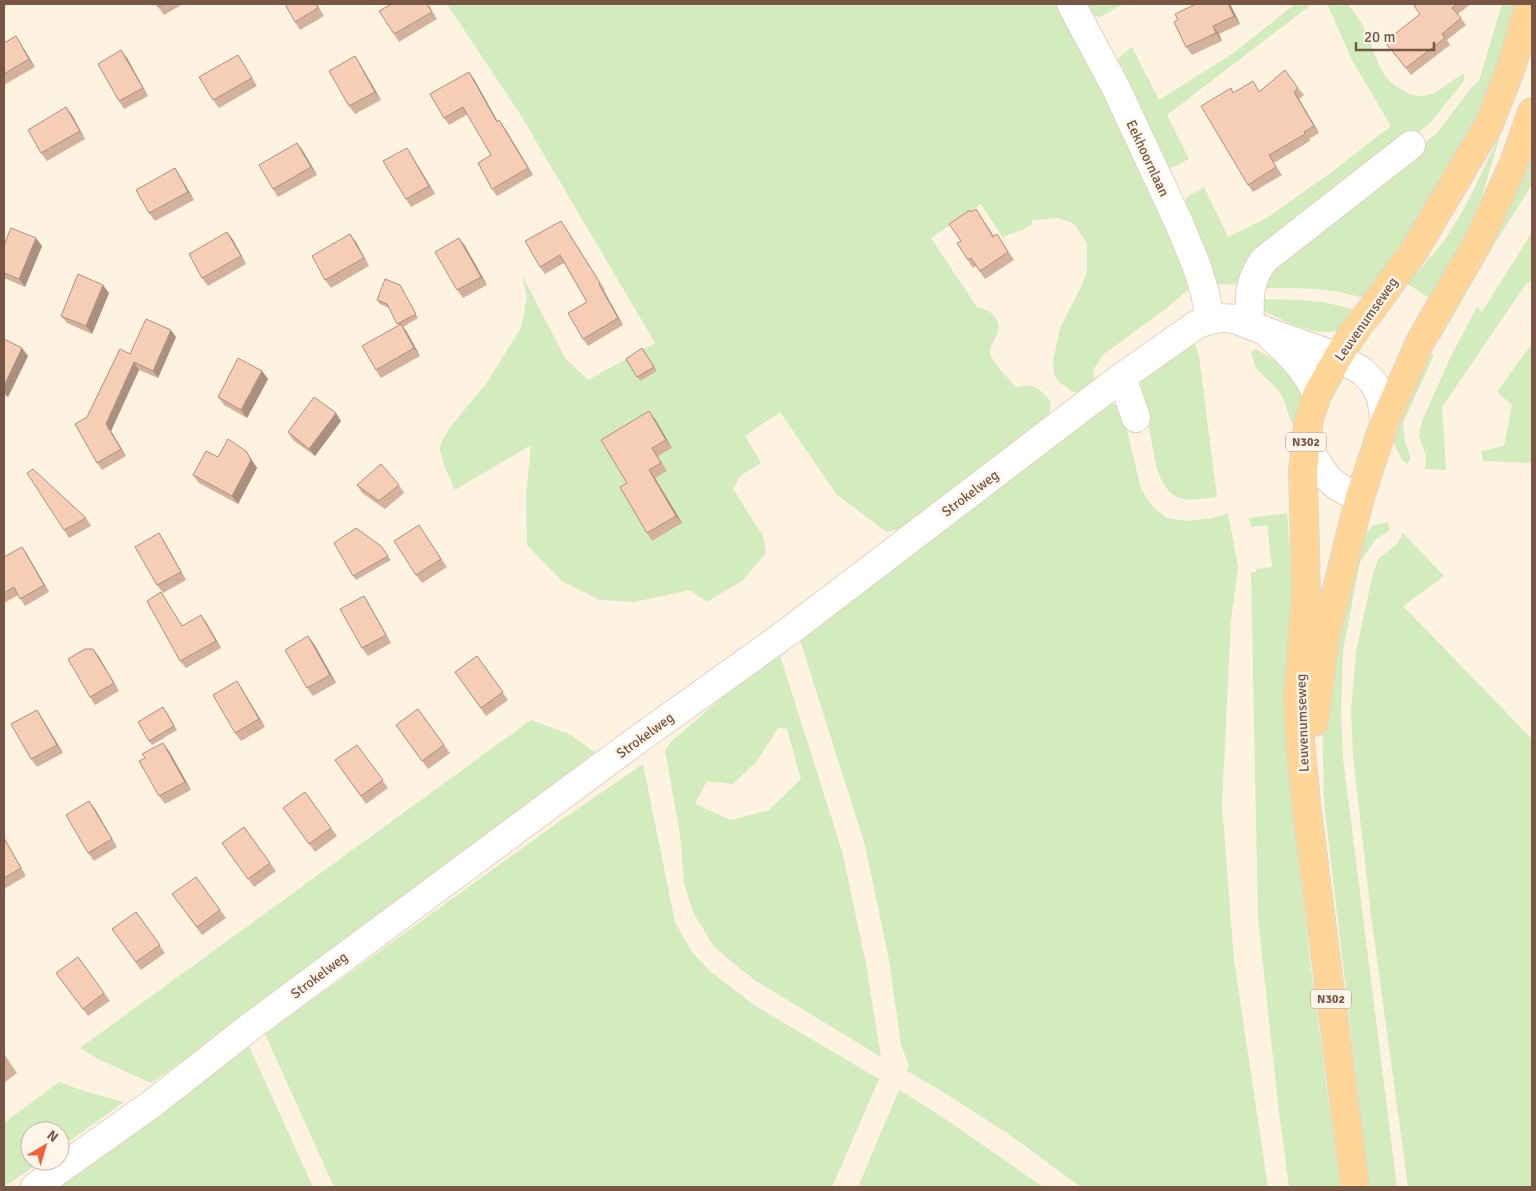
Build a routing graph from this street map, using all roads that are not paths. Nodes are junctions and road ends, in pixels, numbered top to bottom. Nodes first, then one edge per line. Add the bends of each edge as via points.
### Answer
1 (1071, 4) edge
2 (1530, 4) edge
3 (1532, 112) edge
4 (1411, 146) dead end
5 (1210, 319) junction
6 (1257, 328) junction
7 (1338, 357) junction
8 (1122, 377) junction
9 (1317, 395) junction
10 (1136, 418) dead end
11 (1385, 421) junction
12 (1306, 444) junction
13 (1360, 497) junction
14 (1307, 811) junction
15 (35, 1187) edge
16 (1355, 1187) edge

1 - 5 street, Eekhoornlaan via 1116,88 1178,221 1202,283
2 - 7 main road, Leuvenumseweg / N302 via 1489,124 1414,251 1354,330
3 - 11 main road, Leuvenumseweg / N302 via 1514,163 1478,242 1421,340
4 - 6 street via 1264,260 1249,292
5 - 6 street, Strokelweg via 1235,319
5 - 8 street, Strokelweg via 1178,337
6 - 7 street, Strokelweg
6 - 9 street, Strokelweg via 1296,361
7 - 9 main road, Leuvenumseweg / N302
7 - 11 street, Strokelweg via 1362,371 1373,382
8 - 10 street
8 - 15 street, Strokelweg via 788,632
9 - 12 main road, Leuvenumseweg / N302 via 1309,419
11 - 13 main road, Leuvenumseweg / N302
12 - 13 street via 1329,480
12 - 14 main road, Leuvenumseweg / N302 via 1306,593 1298,697
13 - 14 main road, Leuvenumseweg / N302 via 1325,637 1316,697
14 - 16 main road, Leuvenumseweg / N302

